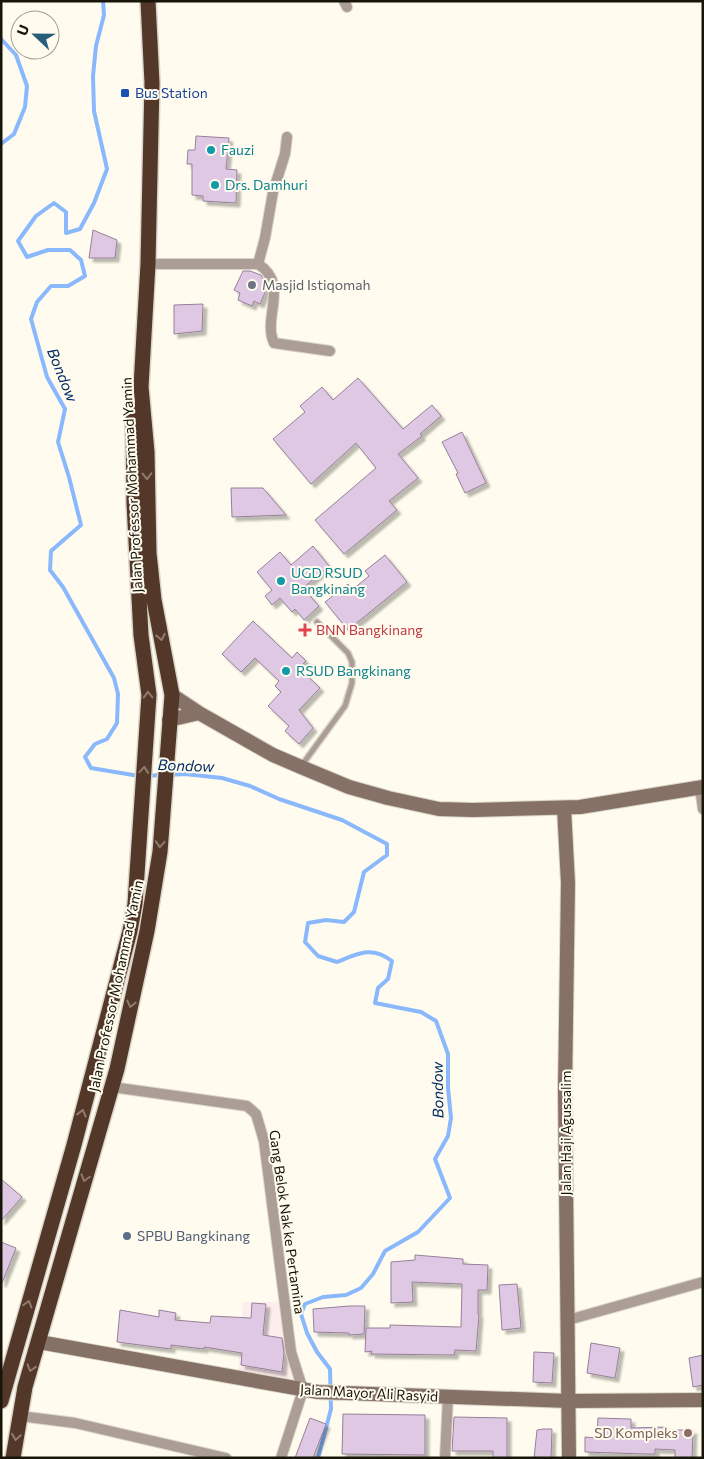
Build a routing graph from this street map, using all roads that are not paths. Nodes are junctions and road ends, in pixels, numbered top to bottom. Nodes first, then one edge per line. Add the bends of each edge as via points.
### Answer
1 (138, 1) edge
2 (148, 1) edge
3 (287, 137) dead end
4 (148, 264) junction
5 (258, 264) junction
6 (330, 351) dead end
7 (317, 622) dead end
8 (172, 695) junction
9 (199, 713) junction
10 (169, 720) junction
11 (301, 768) junction
12 (701, 787) edge
13 (564, 808) junction
14 (703, 809) edge
15 (112, 1087) junction
16 (74, 1145) junction
17 (93, 1149) junction
18 (703, 1282) edge
19 (568, 1320) junction
20 (39, 1342) junction
21 (303, 1390) junction
22 (448, 1397) junction
23 (703, 1400) edge
24 (1, 1401) edge
25 (569, 1401) junction
26 (20, 1416) junction
27 (13, 1458) edge
28 (226, 1458) edge
29 (281, 1458) edge
30 (445, 1458) edge
31 (569, 1458) edge

16 -> 1 highway, Jalan Professor Mohammad Yamin via 135,904 147,744 149,696 134,503 132,381 143,82
2 - 4 highway, Jalan Professor Mohammad Yamin via 152,83
3 - 5 street
4 - 5 street
4 -> 8 highway, Jalan Professor Mohammad Yamin via 141,387 147,452 149,553 154,600
5 - 6 street via 273,282 274,343
7 - 11 lane via 348,653 352,662 352,683 345,706
8 - 9 street
8 - 10 highway, Jalan Professor Mohammad Yamin
9 - 10 street
9 - 11 street
10 -> 15 highway, Jalan Professor Mohammad Yamin via 160,852 149,922
11 - 13 street via 349,788 438,808
12 - 13 street
12 - 14 street
13 - 19 street, Jalan Haji Agussalim via 568,884 565,1091
15 - 17 highway, Jalan Professor Mohammad Yamin
15 - 21 street, Gang Belok Nak ke Pertamina via 247,1106 256,1114 264,1141 291,1352
16 - 17 highway
24 -> 16 highway, Jalan Professor Mohammad Yamin
17 -> 20 highway, Jalan Professor Mohammad Yamin
18 - 19 street
19 - 25 street, Jalan Haji Agussalim
20 - 21 street, Jalan Mayor Ali Rasyid
20 -> 26 highway, Jalan Professor Mohammad Yamin
21 - 22 street, Jalan Mayor Ali Rasyid
21 - 29 street
22 - 25 street, Jalan Mayor Ali Rasyid
22 - 30 street
23 - 25 street, Jalan Mayor Ali Rasyid
25 - 31 street, Jalan Haji Agussalim
26 -> 27 highway, Jalan Professor Mohammad Yamin
26 - 28 street via 75,1423

